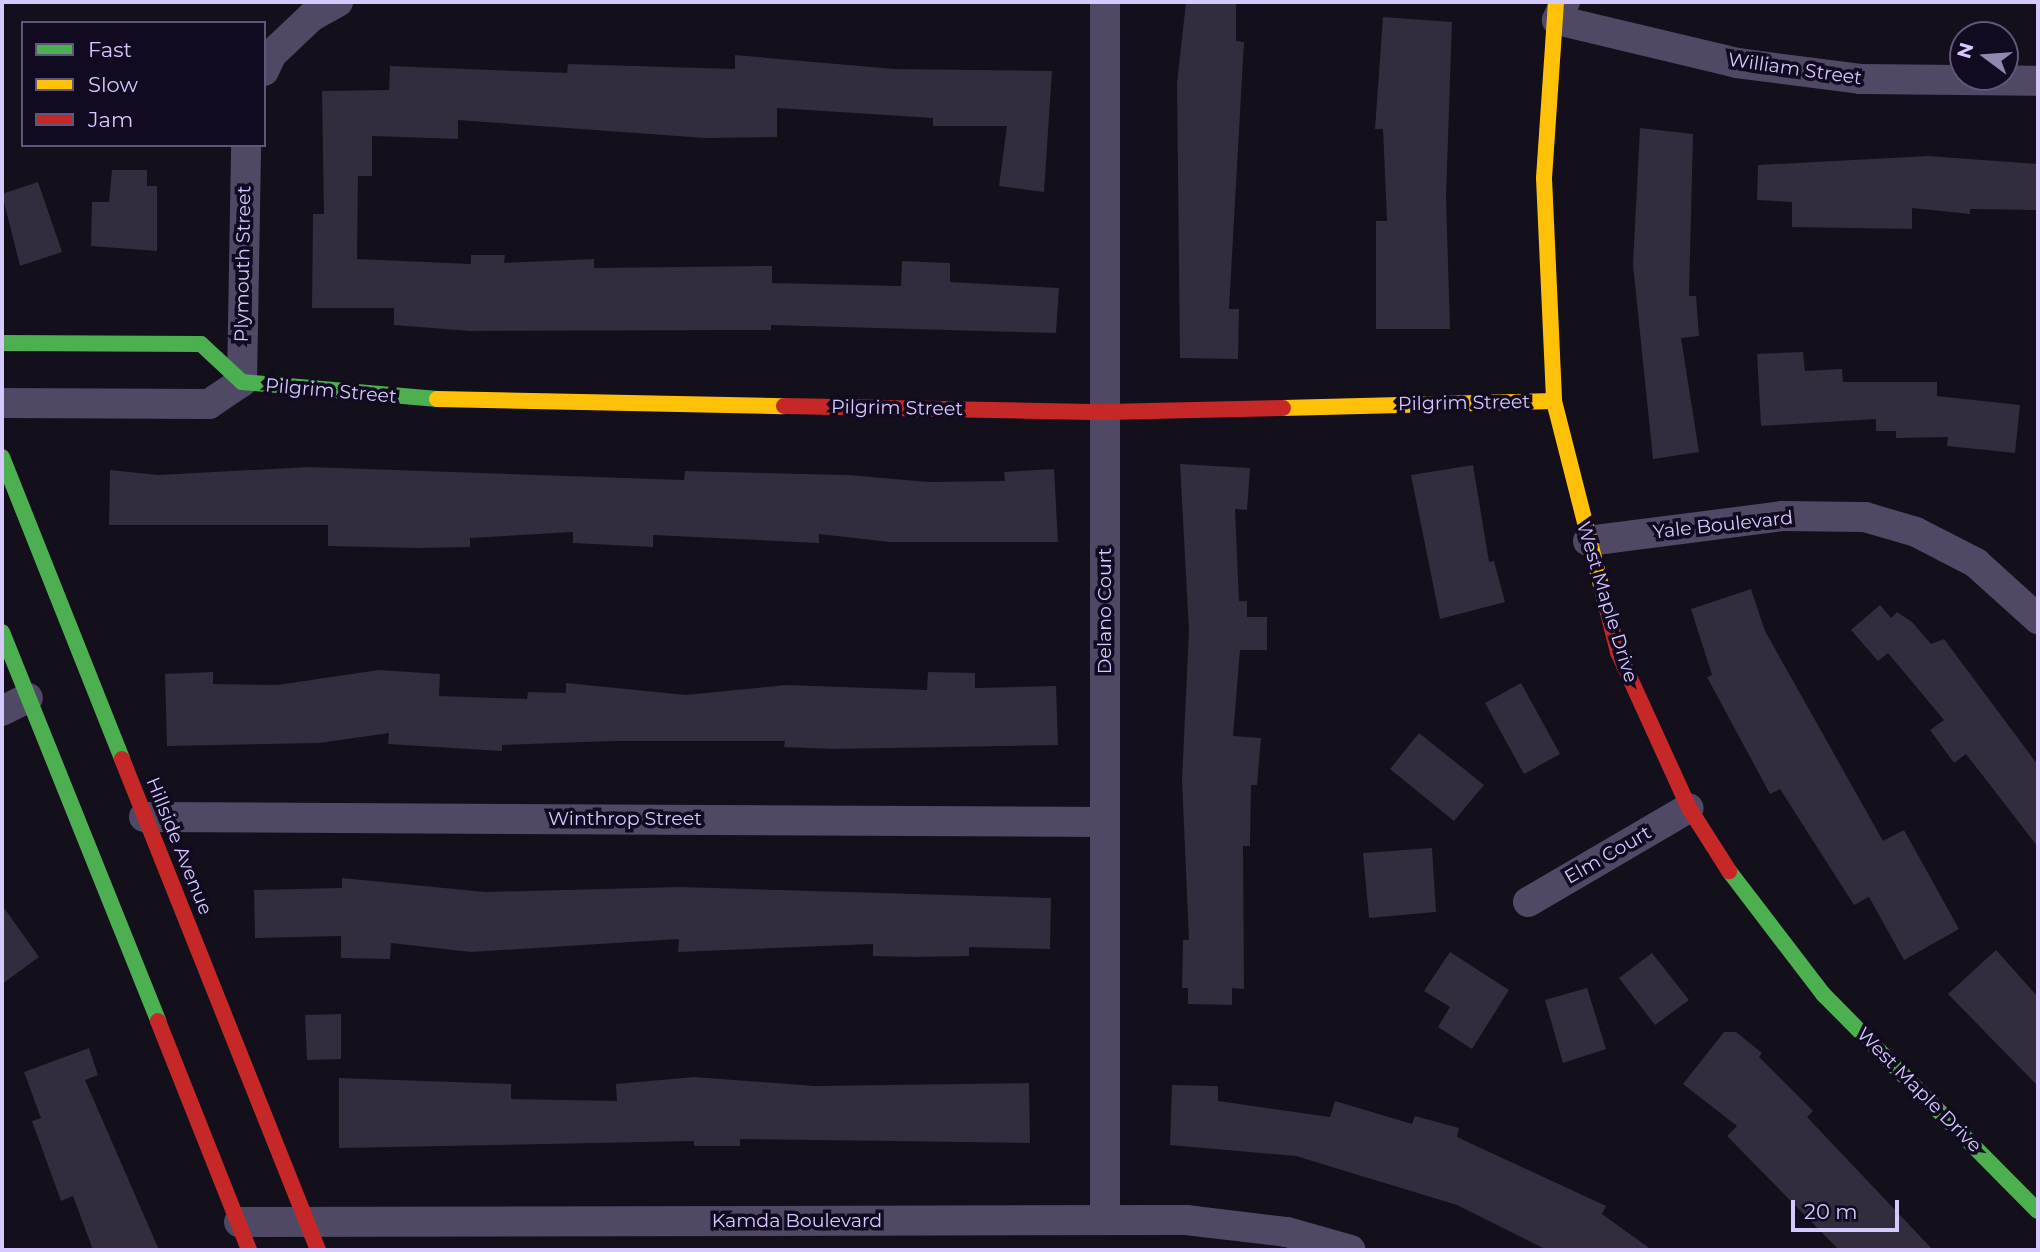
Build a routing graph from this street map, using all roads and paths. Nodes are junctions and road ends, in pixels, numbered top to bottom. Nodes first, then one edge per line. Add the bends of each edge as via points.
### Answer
1 (338, 2) edge
2 (1105, 2) edge
3 (1559, 8) edge
4 (266, 67) edge
5 (2038, 81) edge
6 (246, 147) edge
7 (2, 343) edge
8 (242, 382) junction
9 (1554, 401) junction
10 (2, 403) edge
11 (1105, 412) junction
12 (2, 457) edge
13 (1588, 541) junction
14 (2038, 619) edge
15 (2, 632) edge
16 (28, 698) junction
17 (2, 711) edge
18 (1689, 808) junction
19 (144, 817) junction
20 (1105, 822) junction
21 (1528, 902) dead end
22 (2038, 1211) edge
23 (1105, 1220) junction
24 (239, 1222) junction
25 (307, 1223) junction
26 (249, 1250) edge
27 (318, 1250) edge
28 (1351, 1250) edge

1 - 4 street via 311,17 272,54
2 - 11 street, Delano Court
3 - 5 street, William Street via 1737,63 1860,79
3 - 9 street, West Maple Drive via 1544,178
6 - 8 street, Plymouth Street
7 - 8 street, Pilgrim Street via 201,344
8 - 10 street, Pilgrim Street via 209,404
8 - 11 street, Pilgrim Street via 453,400
9 - 11 street, Pilgrim Street
9 - 13 street, West Maple Drive
11 - 20 street, Delano Court
12 - 19 street, Hillside Avenue
13 - 14 street, Yale Boulevard via 1782,516 1865,517 1916,532 1976,563
13 - 18 street, West Maple Drive via 1618,652
15 - 16 street
16 - 17 street
16 - 24 street
18 - 21 street, Elm Court
18 - 22 street, West Maple Drive via 1738,884 1823,993
19 - 20 street, Winthrop Street
19 - 25 street, Hillside Avenue
20 - 23 street, Delano Court
23 - 25 street, Kamda Boulevard
23 - 28 street, Kamda Boulevard via 1186,1220 1287,1232
24 - 25 street, Kamda Boulevard
24 - 26 street
25 - 27 street, Hillside Avenue

